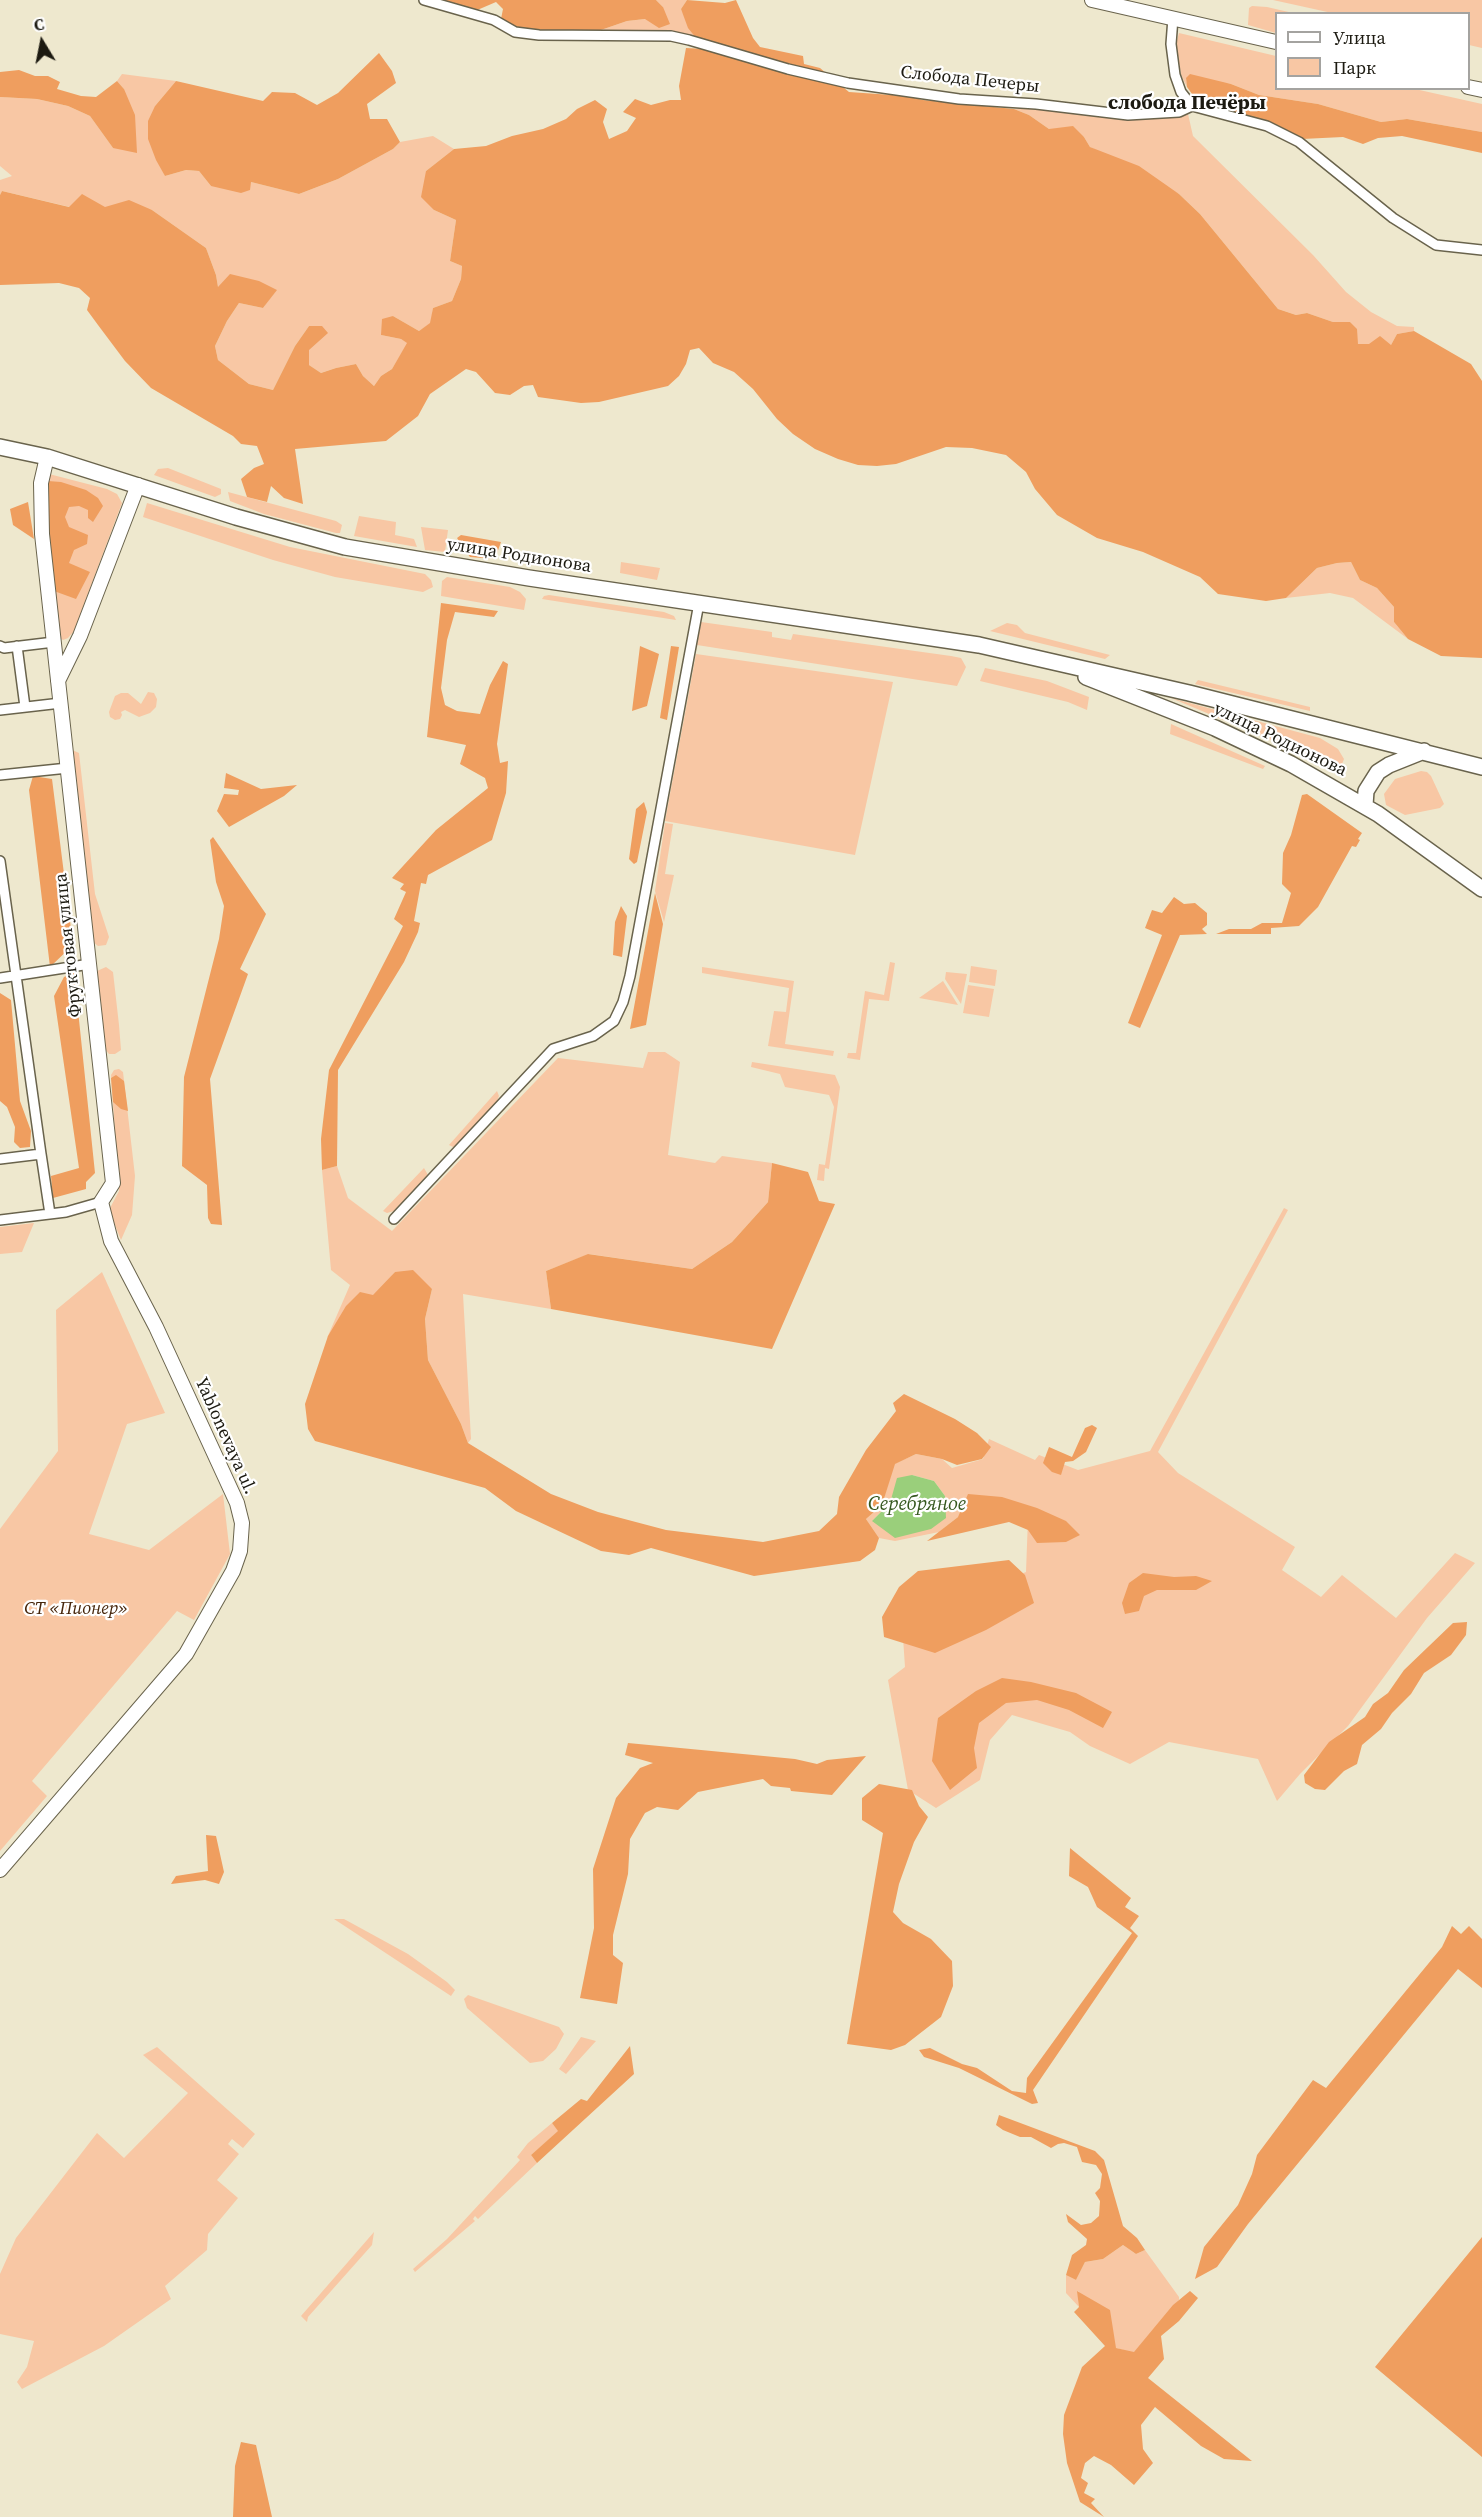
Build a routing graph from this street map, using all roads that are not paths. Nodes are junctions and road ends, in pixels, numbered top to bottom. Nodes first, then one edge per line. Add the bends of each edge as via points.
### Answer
1 (424, 0) edge
2 (1092, 0) edge
3 (1173, 18) junction
4 (1275, 42) edge
5 (1192, 106) junction
6 (1482, 250) edge
7 (0, 447) edge
8 (46, 457) junction
9 (138, 485) junction
10 (699, 603) junction
11 (54, 642) junction
12 (76, 644) junction
13 (0, 646) edge
14 (17, 646) junction
15 (1042, 659) junction
16 (58, 681) junction
17 (61, 703) junction
18 (25, 707) junction
19 (0, 710) edge
20 (1424, 751) junction
21 (1482, 767) edge
22 (68, 768) junction
23 (0, 775) edge
24 (1365, 806) junction
25 (0, 861) edge
26 (1, 886) edge
27 (1482, 889) edge
28 (90, 964) junction
29 (15, 975) junction
30 (0, 978) edge
31 (41, 1154) junction
32 (0, 1159) edge
33 (101, 1202) junction
34 (50, 1214) junction
35 (394, 1219) dead end
36 (0, 1220) edge
37 (0, 1870) edge

1 - 5 street, Слобода Печеры via 494,20 515,32 671,36 848,83 959,99 1128,115 1179,112
2 - 3 street
3 - 4 street
3 - 5 street via 1175,75
5 - 6 street, Слобода Печеры via 1267,126 1299,142 1393,218 1436,245
7 - 8 main road, улица Родионова
8 - 9 main road, улица Родионова
8 - 11 street, Фруктовая улица via 40,507
9 - 10 main road, улица Родионова via 345,547
9 - 12 street
10 - 15 main road, улица Родионова via 900,632
10 - 35 street via 630,976 614,1021 593,1036 553,1049
11 - 12 street via 63,646
11 - 14 street
11 - 16 street, Фруктовая улица
12 - 16 street
13 - 14 street
14 - 18 street
15 - 20 main road, улица Родионова
15 - 24 main road, улица Родионова via 1225,732 1292,764
16 - 17 street, Фруктовая улица
17 - 18 street
17 - 22 street, Фруктовая улица
18 - 19 street
20 - 21 main road, улица Родионова
20 - 24 main road via 1378,772 1366,791
22 - 23 street
22 - 28 street, Фруктовая улица
24 - 27 main road, улица Родионова
25 - 26 street
26 - 29 street
28 - 29 street
28 - 33 street, Фруктовая улица via 113,1183
29 - 30 street
29 - 31 street
31 - 32 street
31 - 34 street
33 - 34 street
33 - 37 street, Yablonevaya ul. via 118,1258 156,1327 237,1503 242,1523 240,1551 233,1571 186,1654
34 - 36 street

